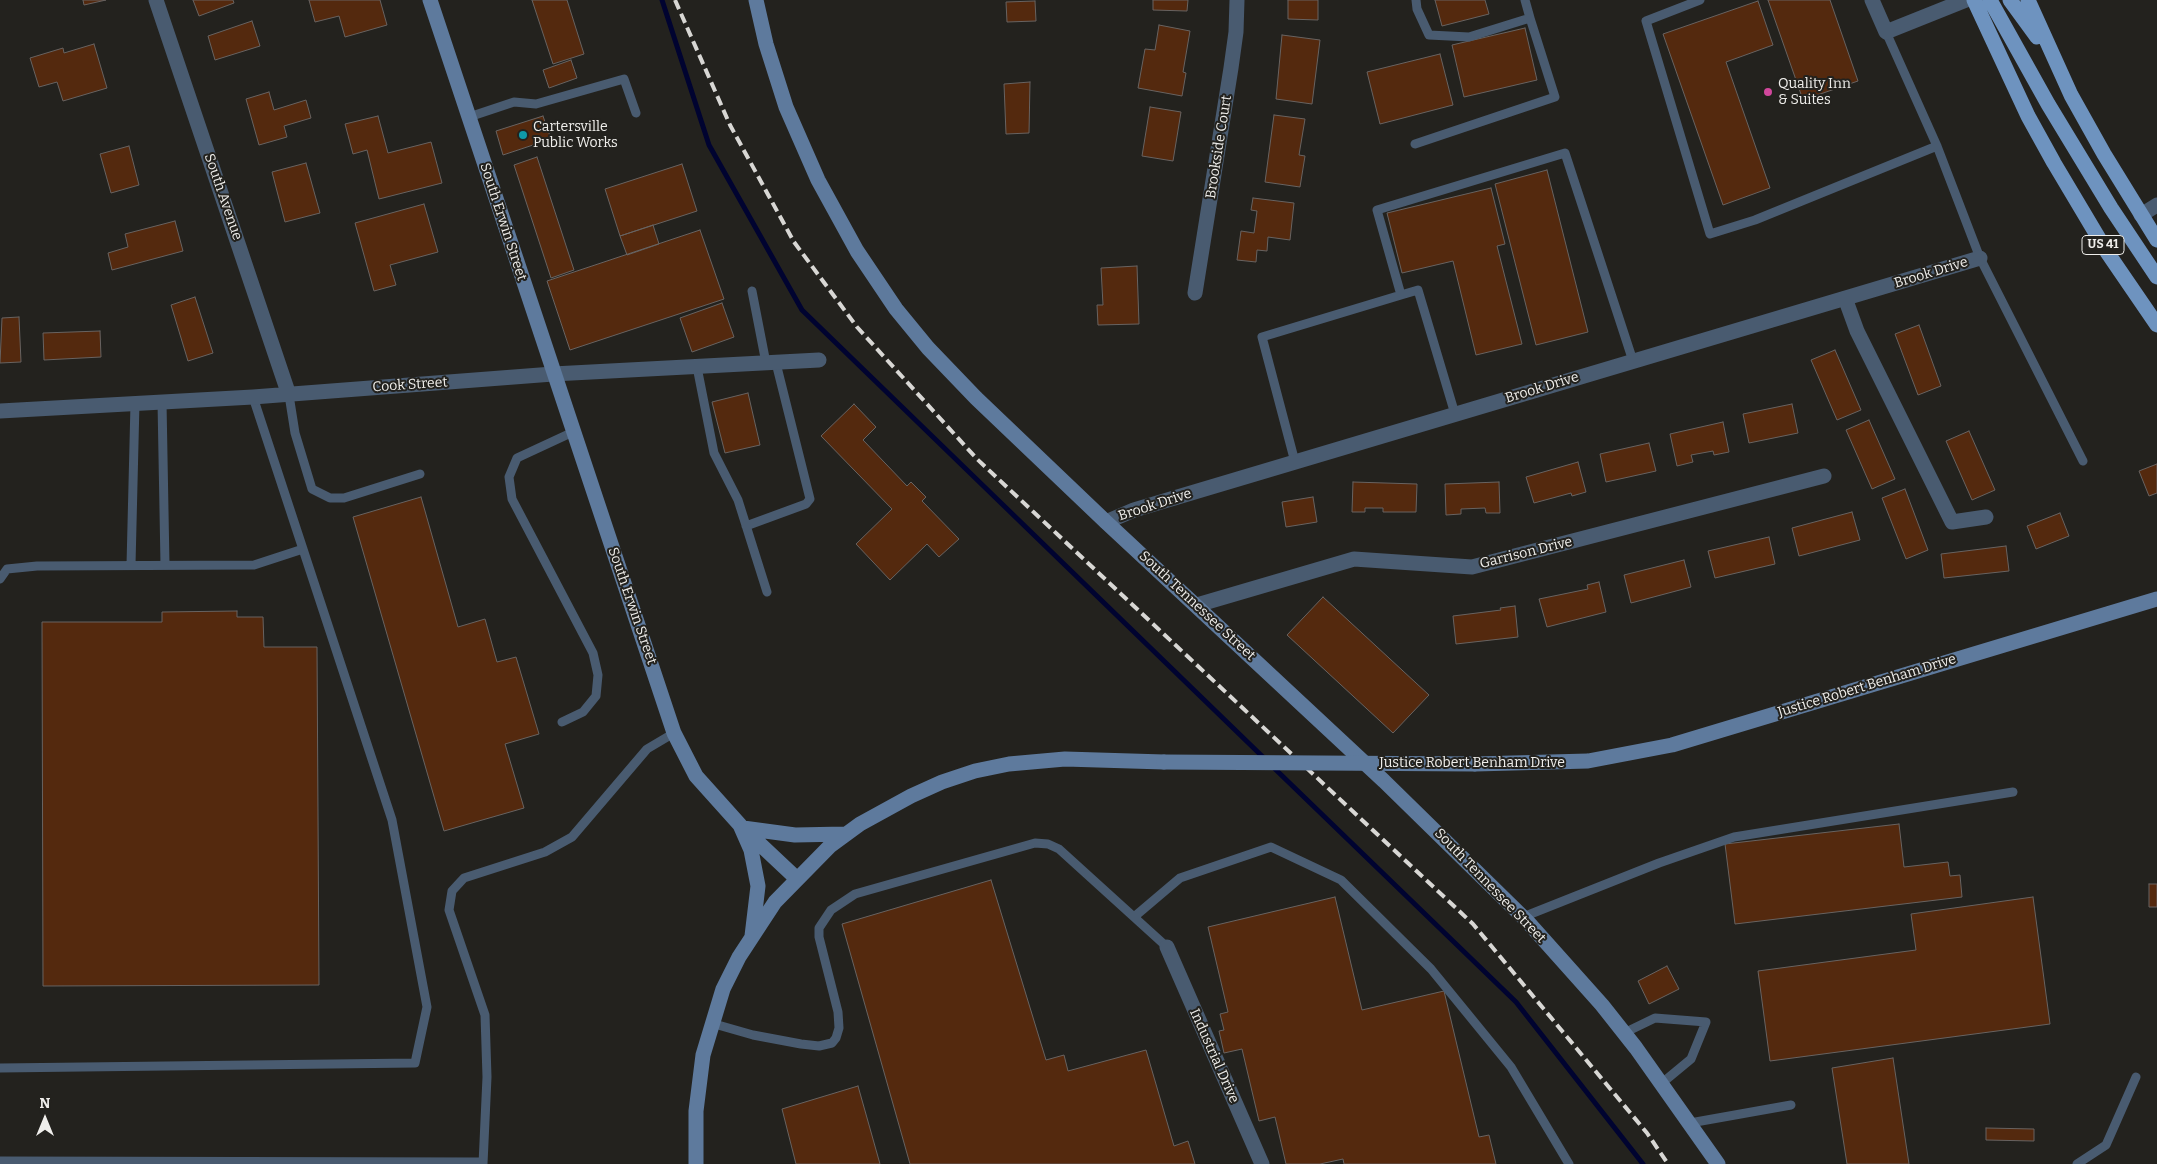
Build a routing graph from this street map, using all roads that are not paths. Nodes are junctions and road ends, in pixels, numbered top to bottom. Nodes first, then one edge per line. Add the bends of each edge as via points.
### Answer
1 (156, 0) edge
2 (430, 0) edge
3 (756, 0) edge
4 (1237, 0) edge
5 (1416, 0) edge
6 (1525, 0) edge
7 (1700, 0) edge
8 (1872, 0) edge
9 (1966, 0) edge
10 (1974, 0) edge
11 (1990, 0) edge
12 (2010, 0) edge
13 (2028, 0) edge
14 (1530, 18) junction
15 (1886, 32) junction
16 (2048, 48) junction
17 (636, 113) dead end
18 (469, 117) junction
19 (1415, 144) dead end
20 (1938, 146) junction
21 (2157, 205) edge
22 (2141, 215) junction
23 (2157, 240) edge
24 (1980, 258) junction
25 (2157, 278) edge
26 (752, 291) dead end
27 (1196, 293) dead end
28 (1401, 295) junction
29 (1845, 298) junction
30 (2157, 325) edge
31 (819, 360) dead end
32 (1633, 361) junction
33 (771, 363) junction
34 (697, 367) junction
35 (554, 374) junction
36 (289, 394) junction
37 (253, 397) junction
38 (162, 402) junction
39 (135, 403) junction
40 (0, 411) edge
41 (1455, 414) junction
42 (573, 432) junction
43 (2084, 461) dead end
44 (1296, 462) junction
45 (420, 474) dead end
46 (1824, 476) dead end
47 (1986, 516) dead end
48 (1106, 522) junction
49 (746, 526) junction
50 (303, 549) junction
51 (131, 565) junction
52 (164, 565) junction
53 (0, 579) edge
54 (767, 592) dead end
55 (2157, 599) edge
56 (1197, 605) junction
57 (562, 722) dead end
58 (674, 733) junction
59 (2013, 792) dead end
60 (742, 827) junction
61 (845, 834) junction
62 (796, 878) junction
63 (1134, 917) junction
64 (1523, 917) junction
65 (752, 936) junction
66 (1167, 947) joint
67 (711, 1023) junction
68 (1624, 1033) junction
69 (0, 1068) edge
70 (2136, 1076) dead end
71 (1662, 1083) junction
72 (1791, 1105) dead end
73 (1690, 1123) junction
74 (0, 1161) edge
75 (483, 1163) edge
76 (696, 1164) edge
77 (1262, 1164) edge
78 (1569, 1164) edge
79 (1718, 1164) edge
80 (2077, 1164) edge

1 - 36 street, South Avenue
2 - 18 street, South Erwin Street
3 - 48 street, South Tennessee Street via 775,76 801,144 837,216 876,280 917,335 952,373
4 - 27 street, Brookside Court via 1231,68
5 - 14 lane via 1429,35 1469,38
6 - 14 lane
7 - 20 lane via 1646,21 1710,234 1755,220
8 - 15 street
9 - 15 street
10 - 30 main road, US 41 via 2028,116 2054,163 2107,252
11 - 25 main road via 2048,104
12 - 16 main road
13 - 16 main road
14 - 19 lane via 1555,98
15 - 20 lane
16 - 22 main road via 2104,154
17 - 18 lane via 624,79 536,104 514,102
18 - 35 street, South Erwin Street
20 - 24 lane
21 - 22 street
22 - 23 main road
24 - 29 street, Brook Drive
24 - 43 lane
26 - 33 lane
28 - 32 lane via 1377,210 1565,153
28 - 41 lane via 1418,290
28 - 44 lane via 1262,337
29 - 32 street, Brook Drive
29 - 47 street via 1857,331 1952,522
31 - 33 street, Cook Street
32 - 41 street, Brook Drive
33 - 34 street, Cook Street
33 - 49 lane via 810,499 806,504
34 - 35 street, Cook Street
34 - 49 lane via 714,453 738,500
35 - 36 street, Cook Street
35 - 42 street, South Erwin Street
36 - 37 street, Cook Street
36 - 45 lane via 295,433 312,489 330,498 344,498
37 - 38 street, Cook Street
37 - 50 lane
38 - 39 street, Cook Street
38 - 52 lane
39 - 40 street, Cook Street
39 - 51 lane
41 - 44 street, Brook Drive
42 - 57 lane via 517,458 509,477 512,499 593,653 598,675 596,696 583,712
42 - 58 street, South Erwin Street
44 - 48 street, Brook Drive via 1134,510
46 - 56 street, Garrison Drive via 1472,567 1354,559
48 - 56 street, South Tennessee Street
49 - 54 lane
50 - 52 lane via 254,565
50 - 69 lane via 392,820 427,1007 415,1063
51 - 52 lane
51 - 53 lane via 7,569
55 - 61 street, Justice Robert Benham Drive, bridge via 1672,745 1588,761 1475,764 1065,760 986,769 956,777 911,796
56 - 64 street, South Tennessee Street
58 - 60 street, South Erwin Street via 696,776
58 - 75 lane via 647,749 572,836 545,852 464,878 452,891 449,910 484,1015 487,1077
59 - 64 lane via 1734,837
60 - 61 street via 795,835
60 - 62 street, South Erwin Street
60 - 65 street via 751,850 758,886
61 - 62 street, Justice Robert Benham Drive
62 - 65 street
63 - 66 lane
63 - 67 lane via 1059,850 1048,844 1035,843 855,894 831,910 821,923 819,937 838,1012 839,1028 832,1043 819,1046 801,1044
63 - 78 lane via 1180,878 1271,847 1342,880 1431,969 1511,1066
64 - 68 street, South Tennessee Street
65 - 67 street via 723,989
66 - 77 street, Industrial Drive
67 - 76 street via 703,1055 696,1111
68 - 71 street, South Tennessee Street
68 - 71 lane via 1655,1018 1706,1022 1691,1059
70 - 80 lane via 2106,1145
71 - 73 street, South Tennessee Street
72 - 73 lane
73 - 79 street, South Tennessee Street
74 - 75 lane

